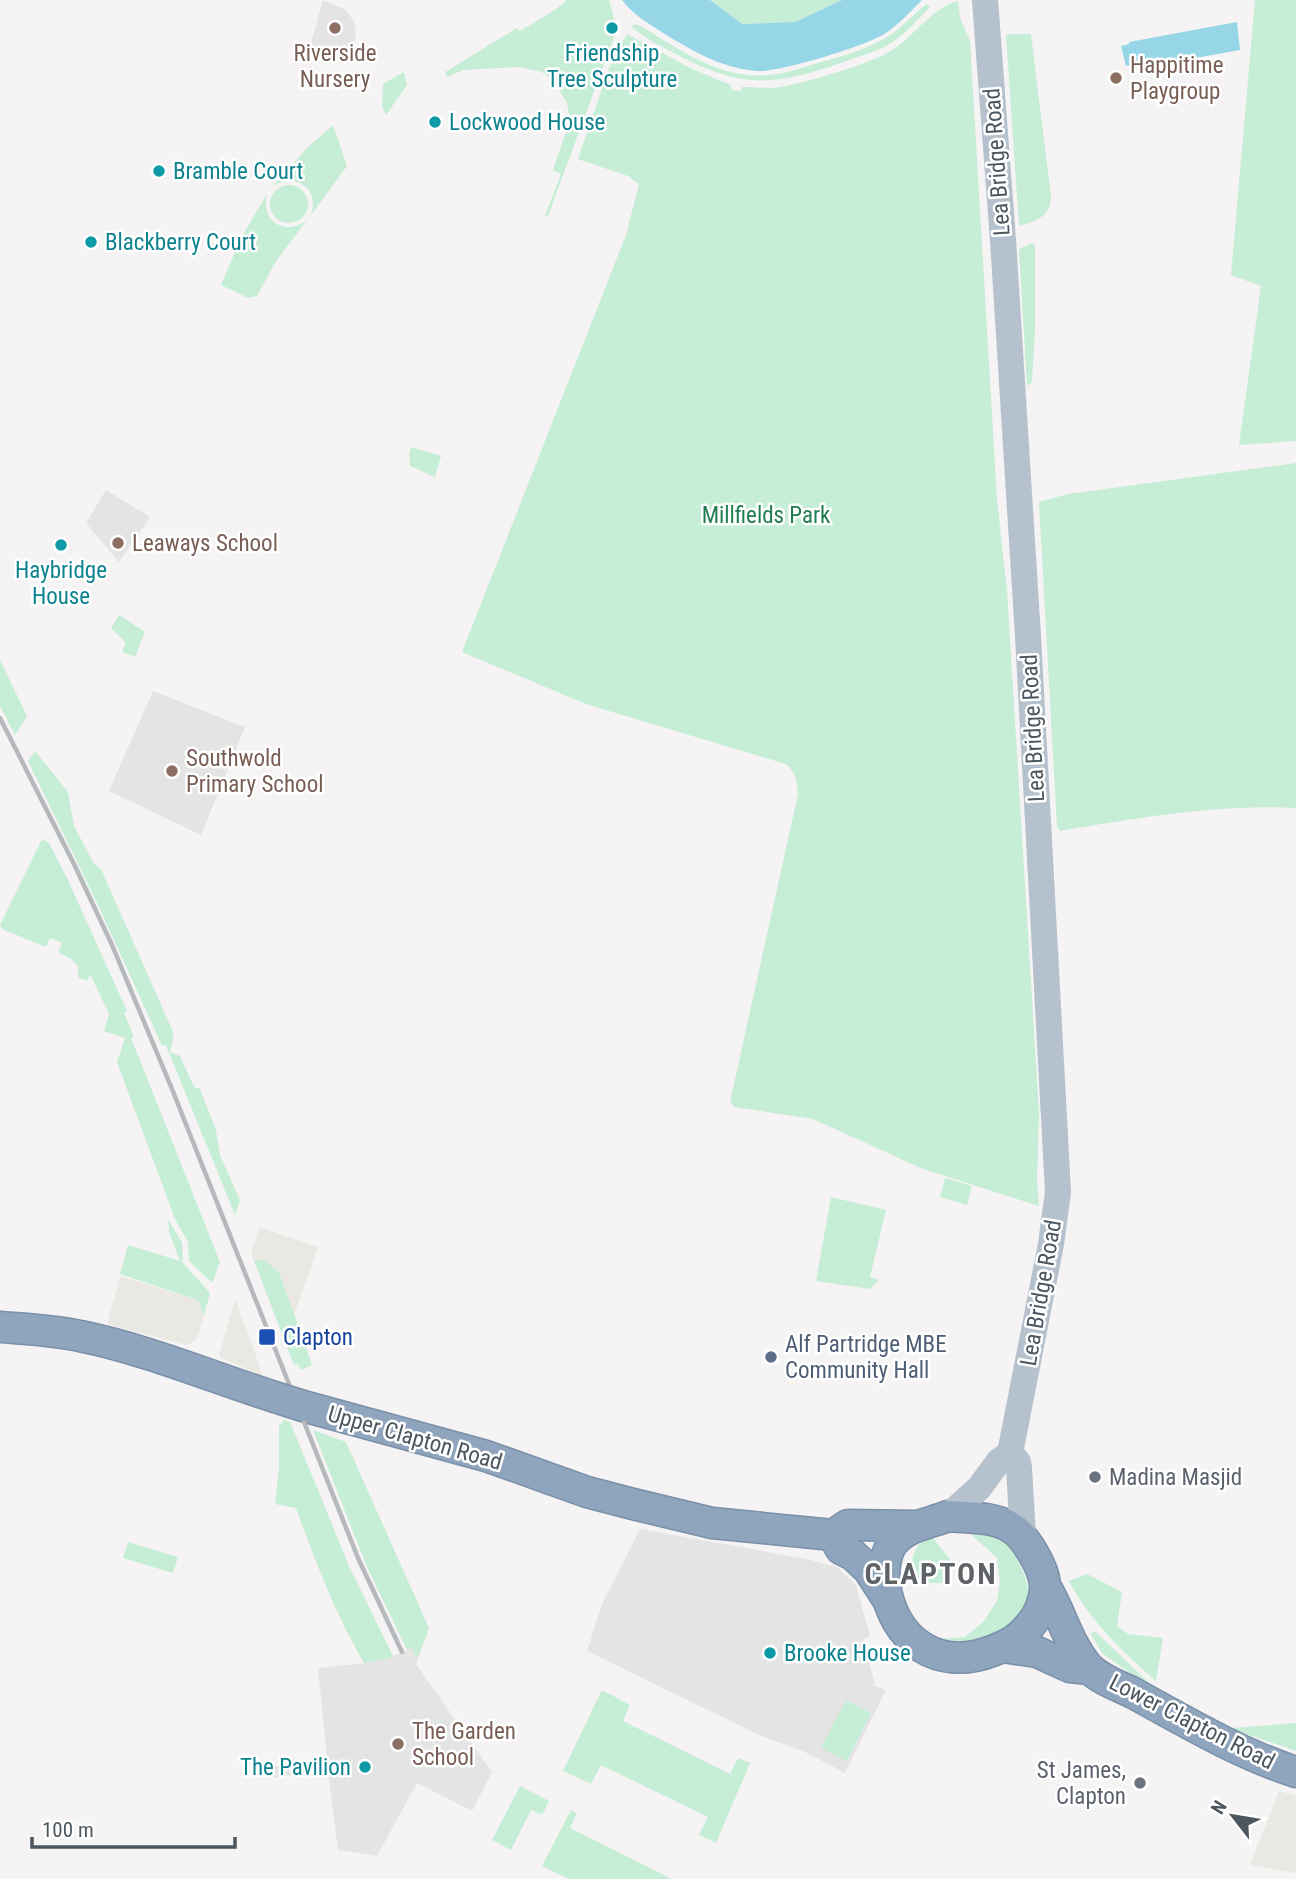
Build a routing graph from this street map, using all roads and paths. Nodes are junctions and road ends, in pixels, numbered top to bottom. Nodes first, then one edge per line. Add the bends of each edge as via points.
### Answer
1 (985, 0) edge
2 (0, 1327) edge
3 (1010, 1453) junction
4 (948, 1516) junction
5 (915, 1525) junction
6 (833, 1535) junction
7 (1023, 1536) junction
8 (1045, 1586) junction
9 (887, 1598) junction
10 (1003, 1647) junction
11 (1090, 1669) junction
12 (1296, 1772) edge

1 - 3 main road, Lea Bridge Road via 1028,636 1058,1180 1057,1207
2 - 6 highway, Upper Clapton Road via 54,1331 122,1346 292,1403 486,1456 633,1504 712,1523
3 - 4 main road
3 - 7 main road, Lea Bridge Road via 1019,1468
4 - 5 highway
4 - 7 highway via 998,1522
5 - 6 highway, Upper Clapton Road via 848,1525
5 - 9 highway via 898,1537 888,1552
6 - 9 highway via 841,1549 869,1570
7 - 8 highway
8 - 10 highway via 1036,1618
8 - 11 highway, Lower Clapton Road via 1073,1646
9 - 10 highway via 899,1625 926,1651 968,1659
10 - 11 highway, Lower Clapton Road
11 - 12 highway, Lower Clapton Road via 1159,1708

